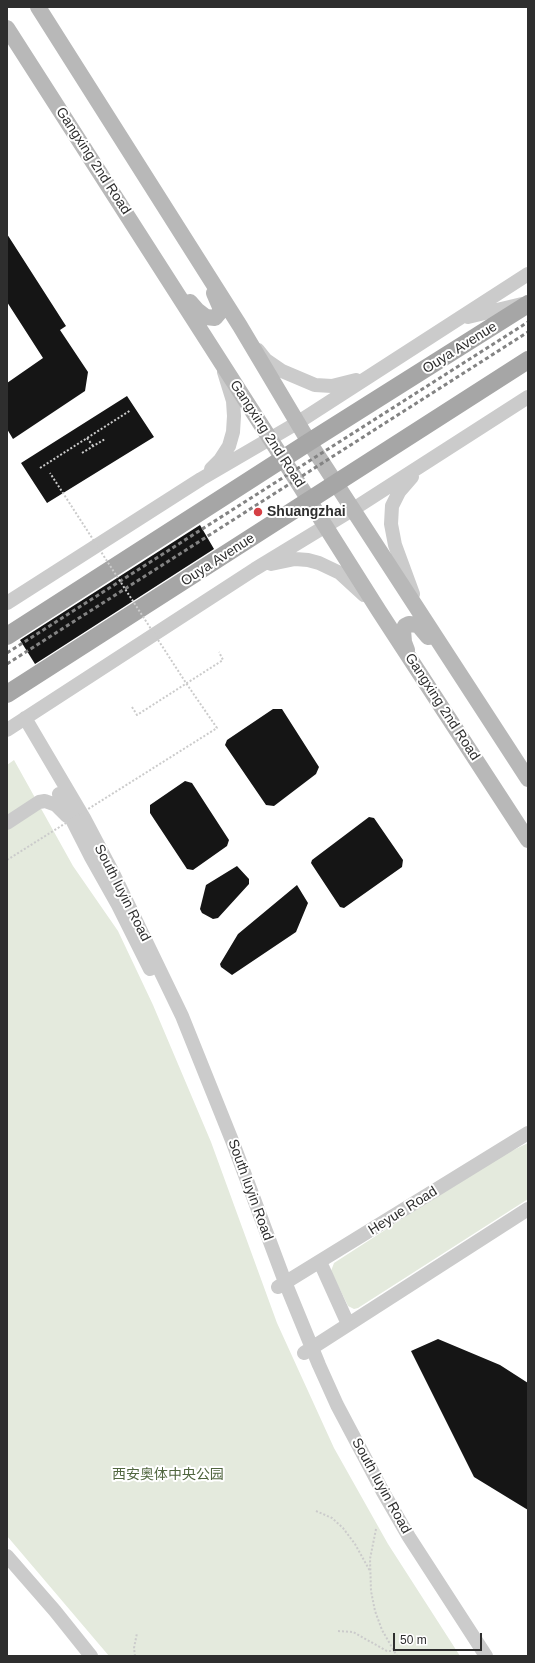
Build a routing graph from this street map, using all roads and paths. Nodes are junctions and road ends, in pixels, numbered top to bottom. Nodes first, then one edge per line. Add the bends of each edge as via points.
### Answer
1 (38, 7) edge
2 (7, 28) edge
3 (191, 248) junction
4 (154, 257) junction
5 (528, 274) edge
6 (528, 304) edge
7 (459, 319) junction
8 (240, 326) junction
9 (211, 345) junction
10 (528, 360) edge
11 (380, 369) junction
12 (528, 397) edge
13 (131, 410) dead end
14 (298, 423) junction
15 (87, 438) junction
16 (105, 439) dead end
17 (270, 439) junction
18 (309, 442) junction
19 (92, 446) junction
20 (82, 453) dead end
21 (432, 458) junction
22 (283, 459) junction
23 (40, 468) dead end
24 (50, 473) dead end
25 (202, 479) junction
26 (336, 484) junction
27 (310, 501) junction
28 (352, 510) junction
29 (326, 526) junction
30 (256, 569) junction
31 (7, 603) edge
32 (379, 611) junction
33 (424, 620) junction
34 (7, 636) edge
35 (219, 652) dead end
36 (412, 661) junction
37 (458, 672) junction
38 (186, 683) junction
39 (7, 694) edge
40 (132, 707) dead end
41 (17, 724) edge
42 (528, 779) edge
43 (7, 823) edge
44 (80, 835) junction
45 (528, 840) edge
46 (7, 860) edge
47 (528, 1133) edge
48 (528, 1209) edge
49 (320, 1262) junction
50 (281, 1285) junction
51 (348, 1324) junction
52 (308, 1350) junction
53 (316, 1511) dead end
54 (376, 1529) dead end
55 (7, 1556) edge
56 (7, 1569) edge
57 (370, 1572) junction
58 (338, 1631) dead end
59 (137, 1632) dead end
60 (394, 1652) junction
61 (80, 1656) edge
62 (91, 1656) edge
63 (135, 1656) edge
64 (397, 1656) edge
65 (475, 1656) edge
66 (486, 1656) edge

1 - 3 main road
2 - 4 main road, Gangxing 2nd Road
3 - 4 main road via 217,298 220,312 215,318 206,317 197,310
3 - 8 main road
4 - 9 main road, Gangxing 2nd Road
5 - 7 street, Ouya Avenue
6 - 7 street
6 - 18 main road, Ouya Avenue
7 - 11 street, Ouya Avenue
8 - 11 street via 266,360 282,371 316,385 332,386 351,382
8 - 14 main road
9 - 17 main road, Gangxing 2nd Road
9 - 25 street via 233,401 233,432 220,460
10 - 26 main road, Ouya Avenue
11 - 14 street, Ouya Avenue
12 - 21 street, Ouya Avenue
13 - 15 path
14 - 17 street, Ouya Avenue
14 - 18 main road
15 - 19 path
15 - 23 path
16 - 19 path
17 - 22 main road, Gangxing 2nd Road
17 - 25 street, Ouya Avenue
18 - 22 main road, Ouya Avenue
18 - 26 main road
19 - 20 path
21 - 28 street, Ouya Avenue
21 - 33 street via 399,492 392,506 391,524 395,545
22 - 27 main road, Gangxing 2nd Road
22 - 34 main road, Ouya Avenue
24 - 38 path, bridge
25 - 31 street, Ouya Avenue
26 - 27 main road, Ouya Avenue
26 - 28 main road
27 - 29 main road, Gangxing 2nd Road
27 - 39 main road, Ouya Avenue
28 - 29 street, Ouya Avenue
28 - 33 main road
29 - 30 street, Ouya Avenue
29 - 32 main road, Gangxing 2nd Road
30 - 32 street via 278,561 295,559 319,563 340,572
30 - 41 street, Ouya Avenue
32 - 36 main road, Gangxing 2nd Road
33 - 37 main road
35 - 38 path via 223,660
36 - 37 main road via 404,642 403,630 405,626 413,623 418,625
36 - 45 main road, Gangxing 2nd Road
37 - 42 main road
38 - 40 path via 137,715
38 - 46 path, bridge via 217,728
41 - 44 street, South luyin Road
41 - 50 street, South luyin Road via 84,818 110,866 172,996 234,1143
43 - 44 street via 45,800 65,813
44 - 50 street, South luyin Road via 169,1008
47 - 49 street, Heyue Road
48 - 51 street
49 - 50 street, Heyue Road
49 - 51 street
50 - 52 street, South luyin Road
51 - 52 street
52 - 65 street, South luyin Road via 355,1459 423,1578
52 - 66 street, South luyin Road via 383,1492
53 - 57 path via 332,1518 343,1528
54 - 57 path
55 - 62 street
56 - 61 street
57 - 60 path via 375,1611
58 - 60 path via 353,1632 387,1651
59 - 63 path
60 - 64 path

